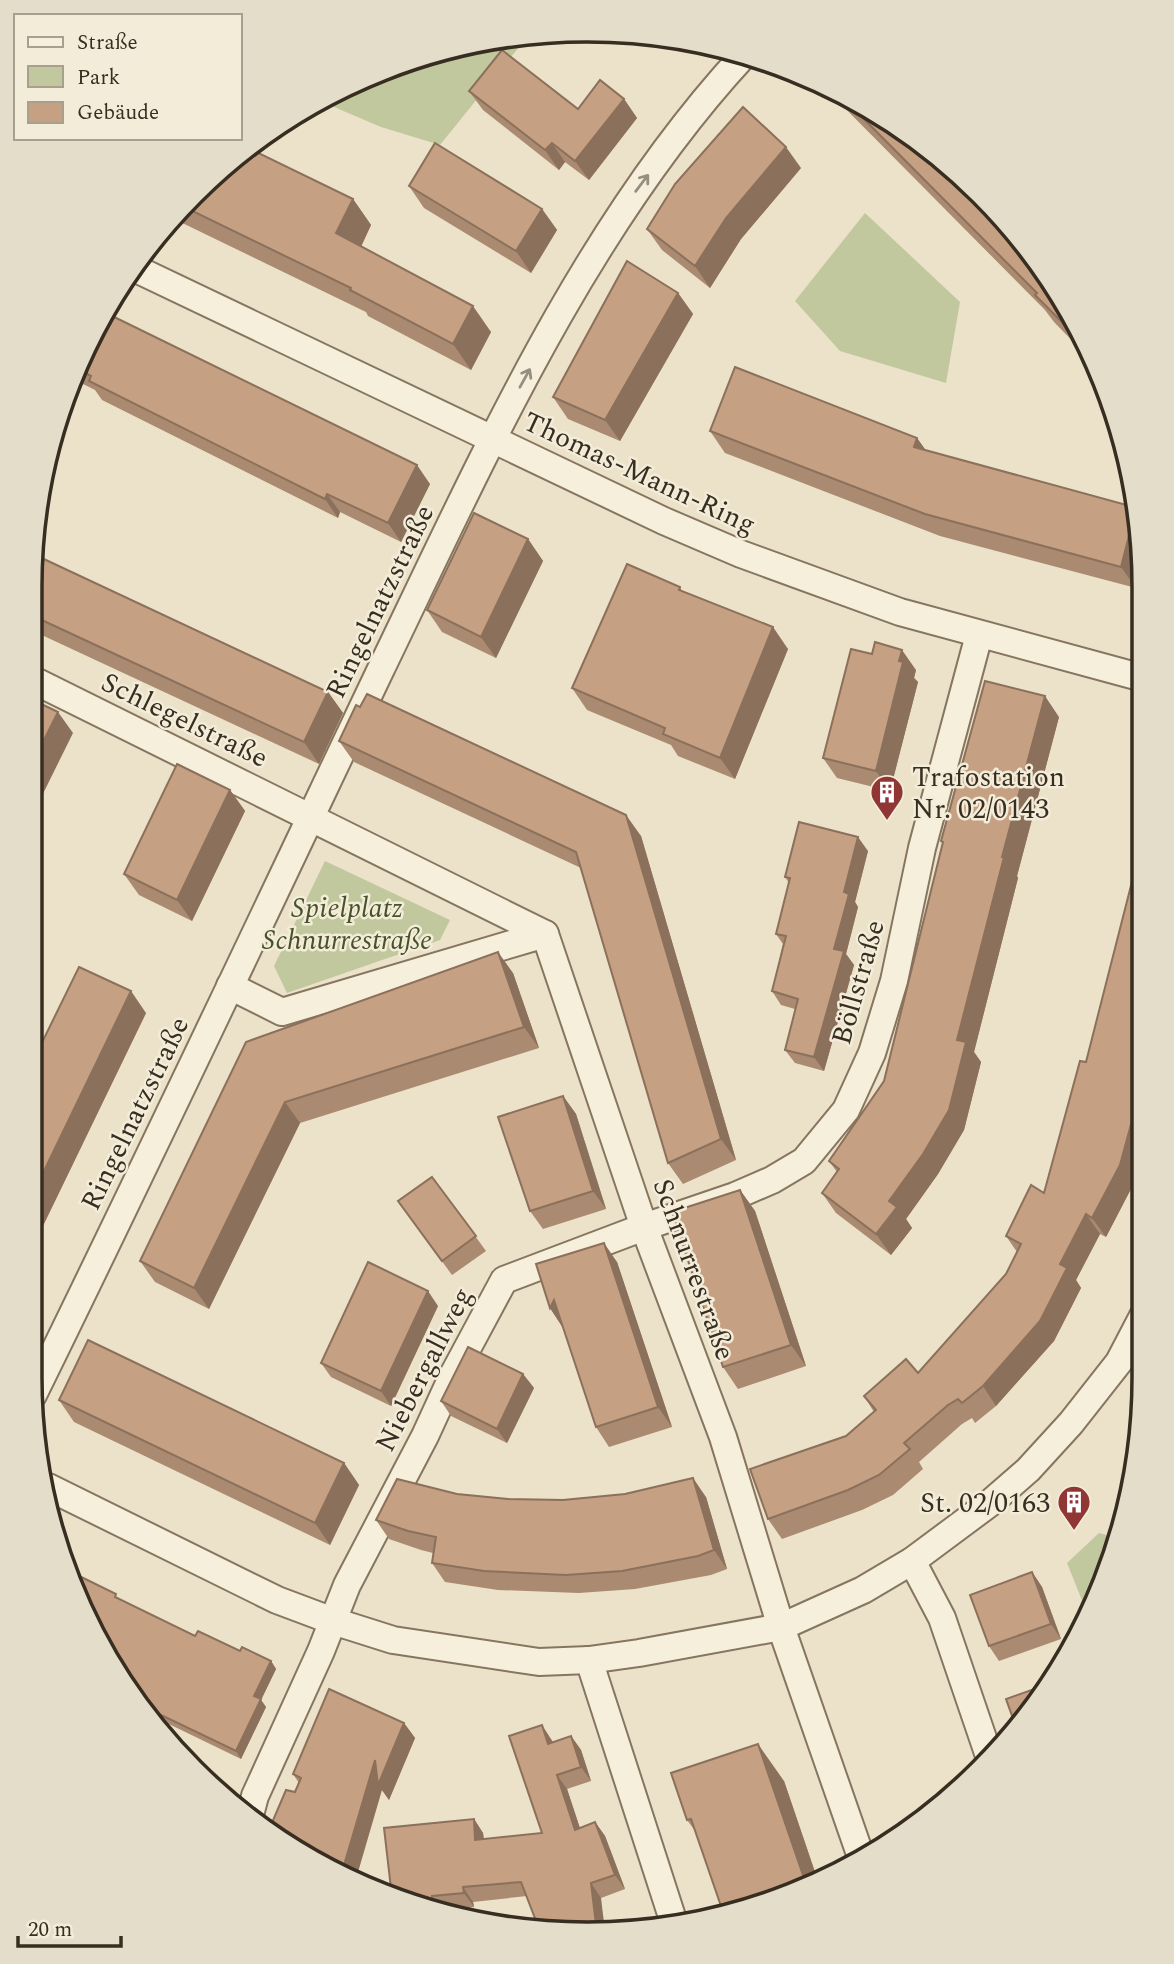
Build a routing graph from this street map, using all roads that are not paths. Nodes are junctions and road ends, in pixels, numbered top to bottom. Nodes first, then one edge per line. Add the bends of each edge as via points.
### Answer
1 (737, 64) edge
2 (143, 272) edge
3 (492, 438) junction
4 (979, 635) junction
5 (1132, 675) edge
6 (42, 684) edge
7 (311, 816) junction
8 (545, 934) junction
9 (230, 986) junction
10 (644, 1227) junction
11 (1132, 1337) edge
12 (42, 1376) edge
13 (54, 1490) edge
14 (912, 1561) junction
15 (332, 1621) junction
16 (781, 1627) junction
17 (589, 1660) junction
18 (986, 1747) edge
19 (252, 1807) edge
20 (859, 1850) edge
21 (671, 1915) edge

3 -> 1 street, Ringelnatzstraße via 618,215
2 - 3 street, Thomas-Mann-Ring
3 - 4 street, Thomas-Mann-Ring via 741,554 900,612
3 - 7 street, Ringelnatzstraße
4 - 5 street, Thomas-Mann-Ring
4 - 10 street, Böllstraße via 922,848 894,981 872,1053 846,1110 804,1161 772,1180
6 - 7 street, Schlegelstraße
7 - 8 street
7 - 9 street, Ringelnatzstraße
8 - 9 street via 282,1012
8 - 10 street, Schnurrestraße
9 - 12 street, Ringelnatzstraße
10 - 15 street, Niebergallweg via 504,1280
10 - 16 street, Schnurrestraße via 723,1437
11 - 14 street via 1119,1362 1037,1460 990,1503
13 - 15 street via 277,1600
14 - 16 street via 863,1590
14 - 18 street via 942,1618
15 - 17 street via 393,1640 539,1662
15 - 19 street, Niebergallweg
16 - 17 street
16 - 20 street, Schnurrestraße
17 - 21 street

